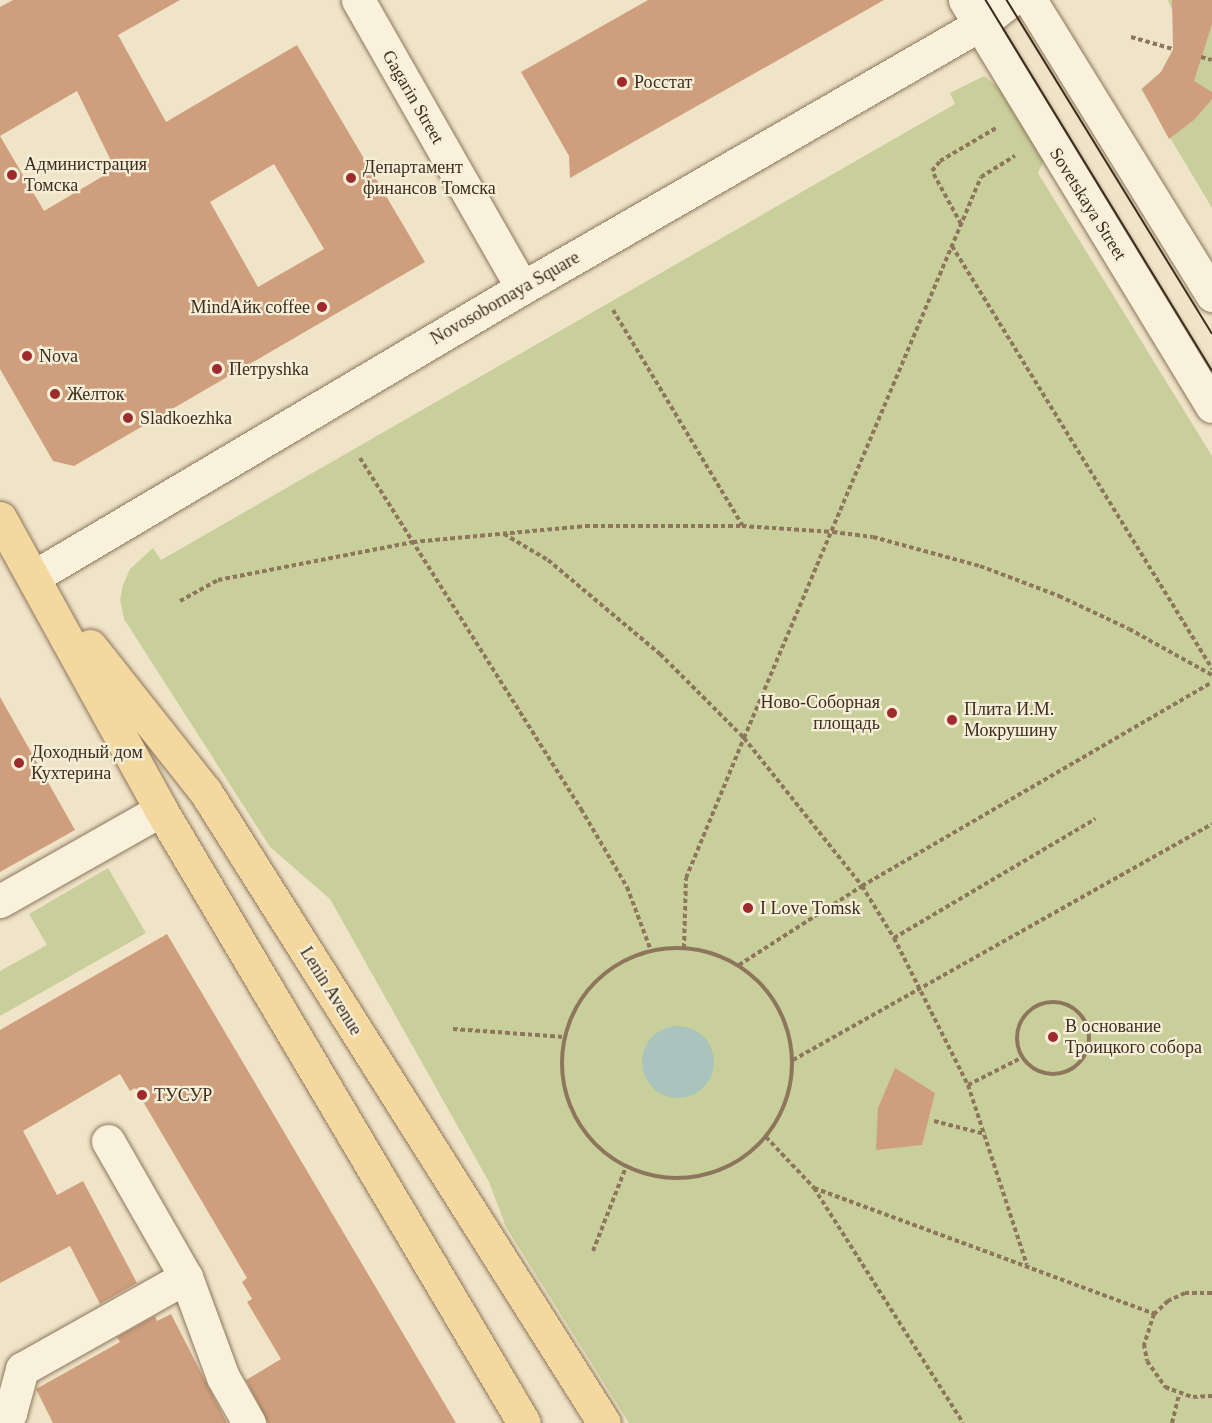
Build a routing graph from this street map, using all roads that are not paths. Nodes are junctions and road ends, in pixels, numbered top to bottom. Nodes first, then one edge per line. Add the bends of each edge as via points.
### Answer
1 (357, 0) edge
2 (1011, 0) edge
3 (1030, 0) edge
4 (972, 12) edge
5 (522, 288) junction
6 (1212, 295) edge
7 (1212, 406) edge
8 (0, 518) edge
9 (34, 576) junction
10 (161, 810) junction
11 (0, 901) edge
12 (108, 1141) dead end
13 (186, 1277) junction
14 (0, 1419) edge
15 (249, 1423) edge
16 (524, 1423) edge
17 (604, 1423) edge

1 - 5 street, Gagarin Street
2 - 4 street, Novosobornaya Square
3 - 6 street
4 - 5 street, Novosobornaya Square
4 - 7 street, Sovetskaya Street
5 - 9 street, Novosobornaya Square
8 - 9 main road, Lenin Avenue
9 - 10 main road, Lenin Avenue
9 - 17 main road, Lenin Avenue via 205,791
10 - 11 street
10 - 16 main road, Lenin Avenue
12 - 13 street
13 - 14 street via 22,1369 10,1413
13 - 15 street via 223,1377

